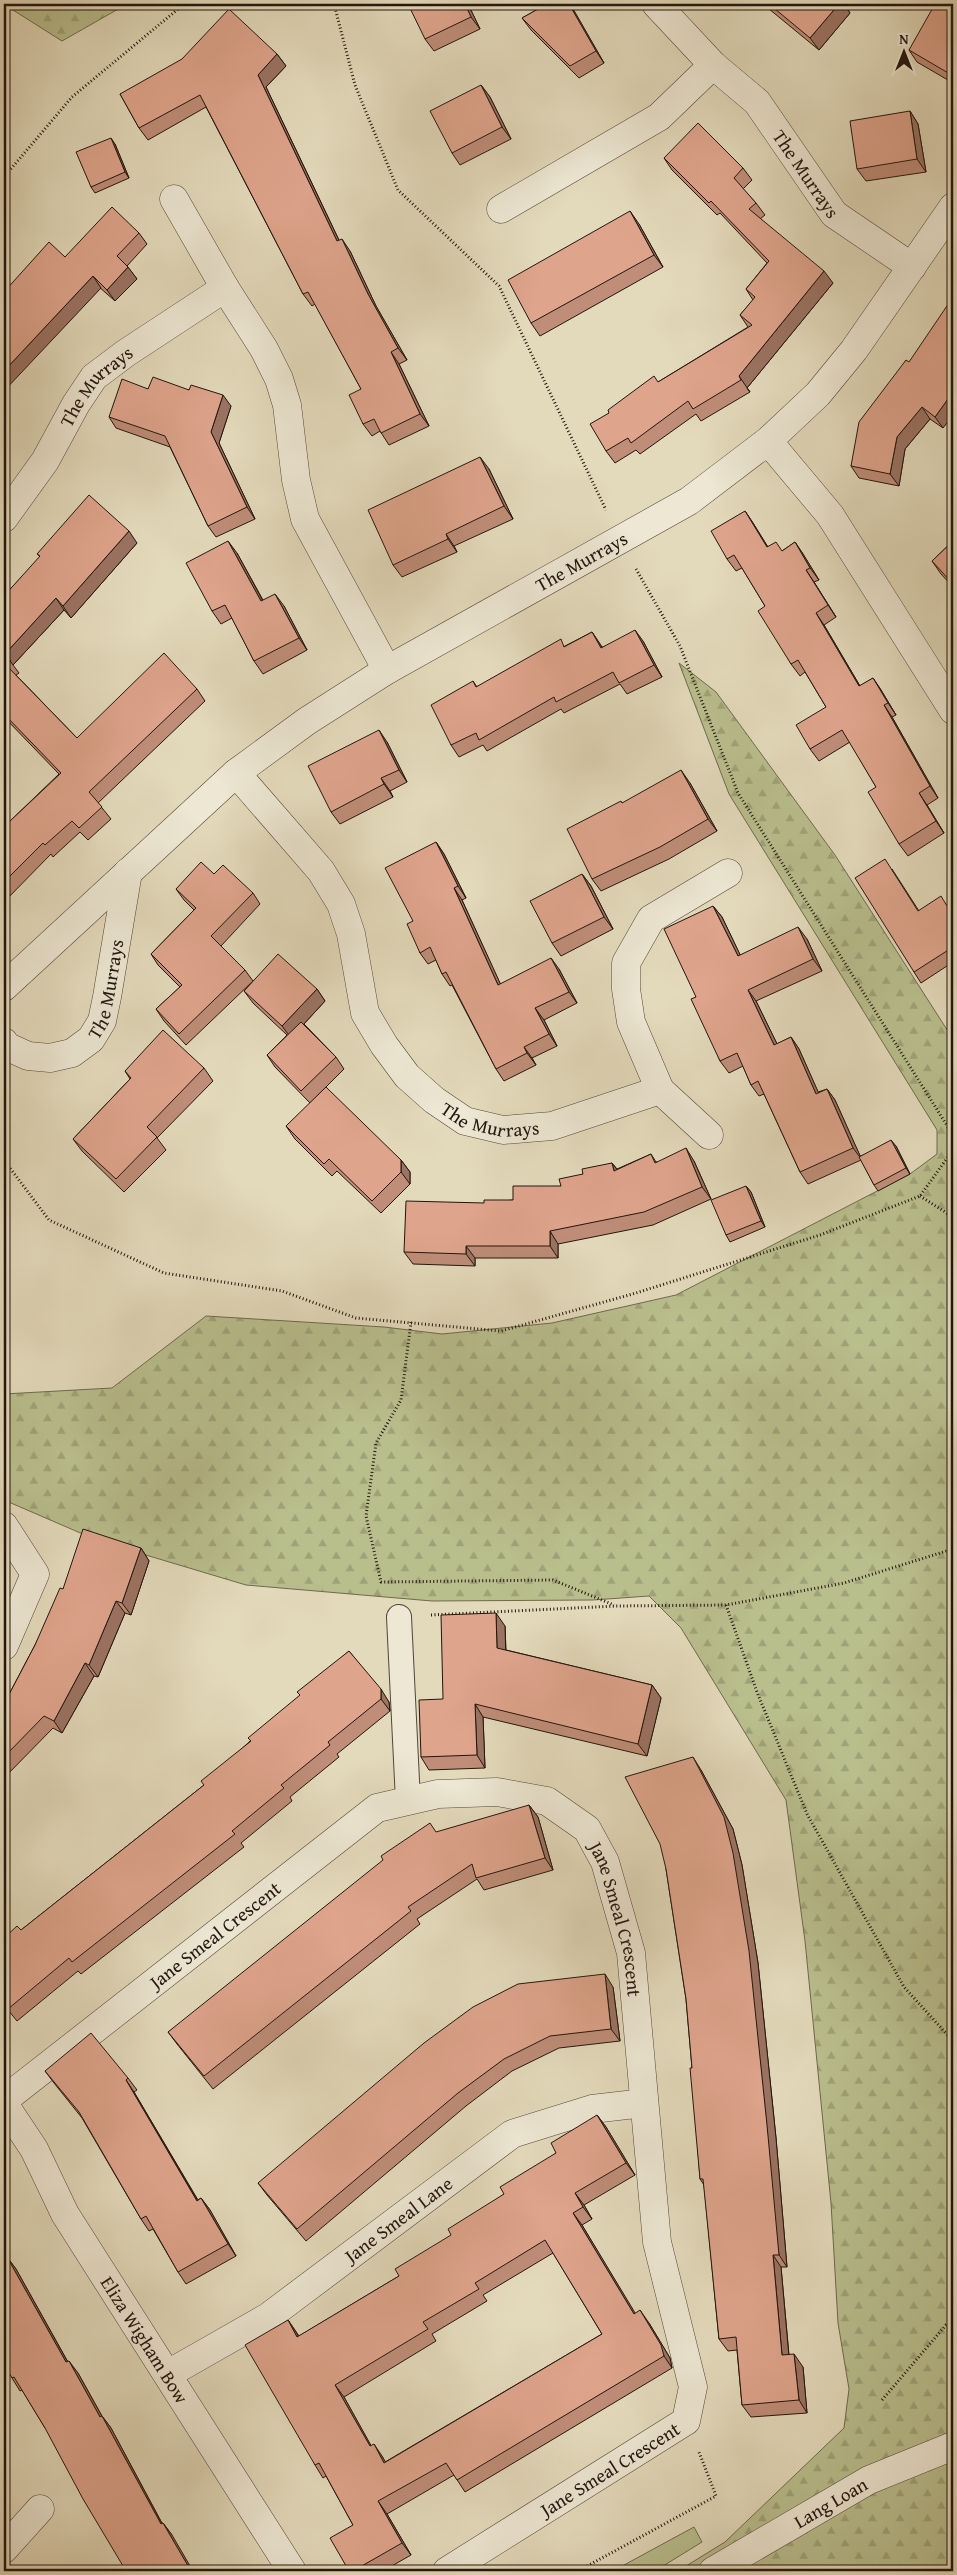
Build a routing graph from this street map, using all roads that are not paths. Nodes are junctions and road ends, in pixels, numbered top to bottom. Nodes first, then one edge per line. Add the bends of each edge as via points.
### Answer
1 (656, 4) edge
2 (713, 65) junction
3 (174, 199) dead end
4 (953, 207) edge
5 (501, 209) dead end
6 (912, 267) junction
7 (225, 288) junction
8 (768, 442) junction
9 (4, 518) edge
10 (387, 670) junction
11 (953, 710) edge
12 (236, 774) junction
13 (128, 872) junction
14 (728, 873) dead end
15 (5, 985) edge
16 (4, 1042) edge
17 (660, 1090) junction
18 (709, 1135) dead end
19 (4, 1526) edge
20 (399, 1617) road end
21 (4, 1646) edge
22 (408, 1801) junction
23 (4, 2102) edge
24 (644, 2104) junction
25 (168, 2374) junction
26 (953, 2446) edge
27 (40, 2509) dead end
28 (4, 2549) edge
29 (292, 2571) edge
30 (446, 2571) edge
31 (714, 2571) edge

1 - 2 street, The Murrays
2 - 5 street via 659,117
2 - 6 street, The Murrays via 757,102 834,214
3 - 7 street
4 - 6 street, The Murrays
6 - 8 street, The Murrays via 854,350 818,394
7 - 9 street, The Murrays via 94,377 45,461
7 - 10 street via 279,379 287,404 296,480 305,519
8 - 10 street, The Murrays via 688,501
8 - 11 street via 830,515
10 - 12 street, The Murrays via 307,721
12 - 13 street, The Murrays
12 - 17 street, The Murrays via 320,871 341,904 351,934 365,1013 407,1076 434,1100 465,1121 503,1130 552,1126
13 - 15 street, The Murrays
13 - 16 street, The Murrays via 102,1020 91,1039 72,1053 50,1058 28,1056
14 - 17 street via 651,919 626,964 631,1022
17 - 18 street
19 - 21 street via 35,1574
20 - 22 lane
22 - 23 street, Jane Smeal Crescent via 377,1808
22 - 24 street, Jane Smeal Crescent via 438,1794 497,1792 547,1801 587,1828 606,1862 631,1953
23 - 25 street, Eliza Wigham Bow via 34,2149 66,2214
24 - 25 street, Jane Smeal Lane via 592,2109 512,2134 268,2317
24 - 30 street, Jane Smeal Crescent via 657,2242 693,2387 686,2420
25 - 29 street, Eliza Wigham Bow
26 - 31 street, Lang Loan via 869,2480
27 - 28 street

